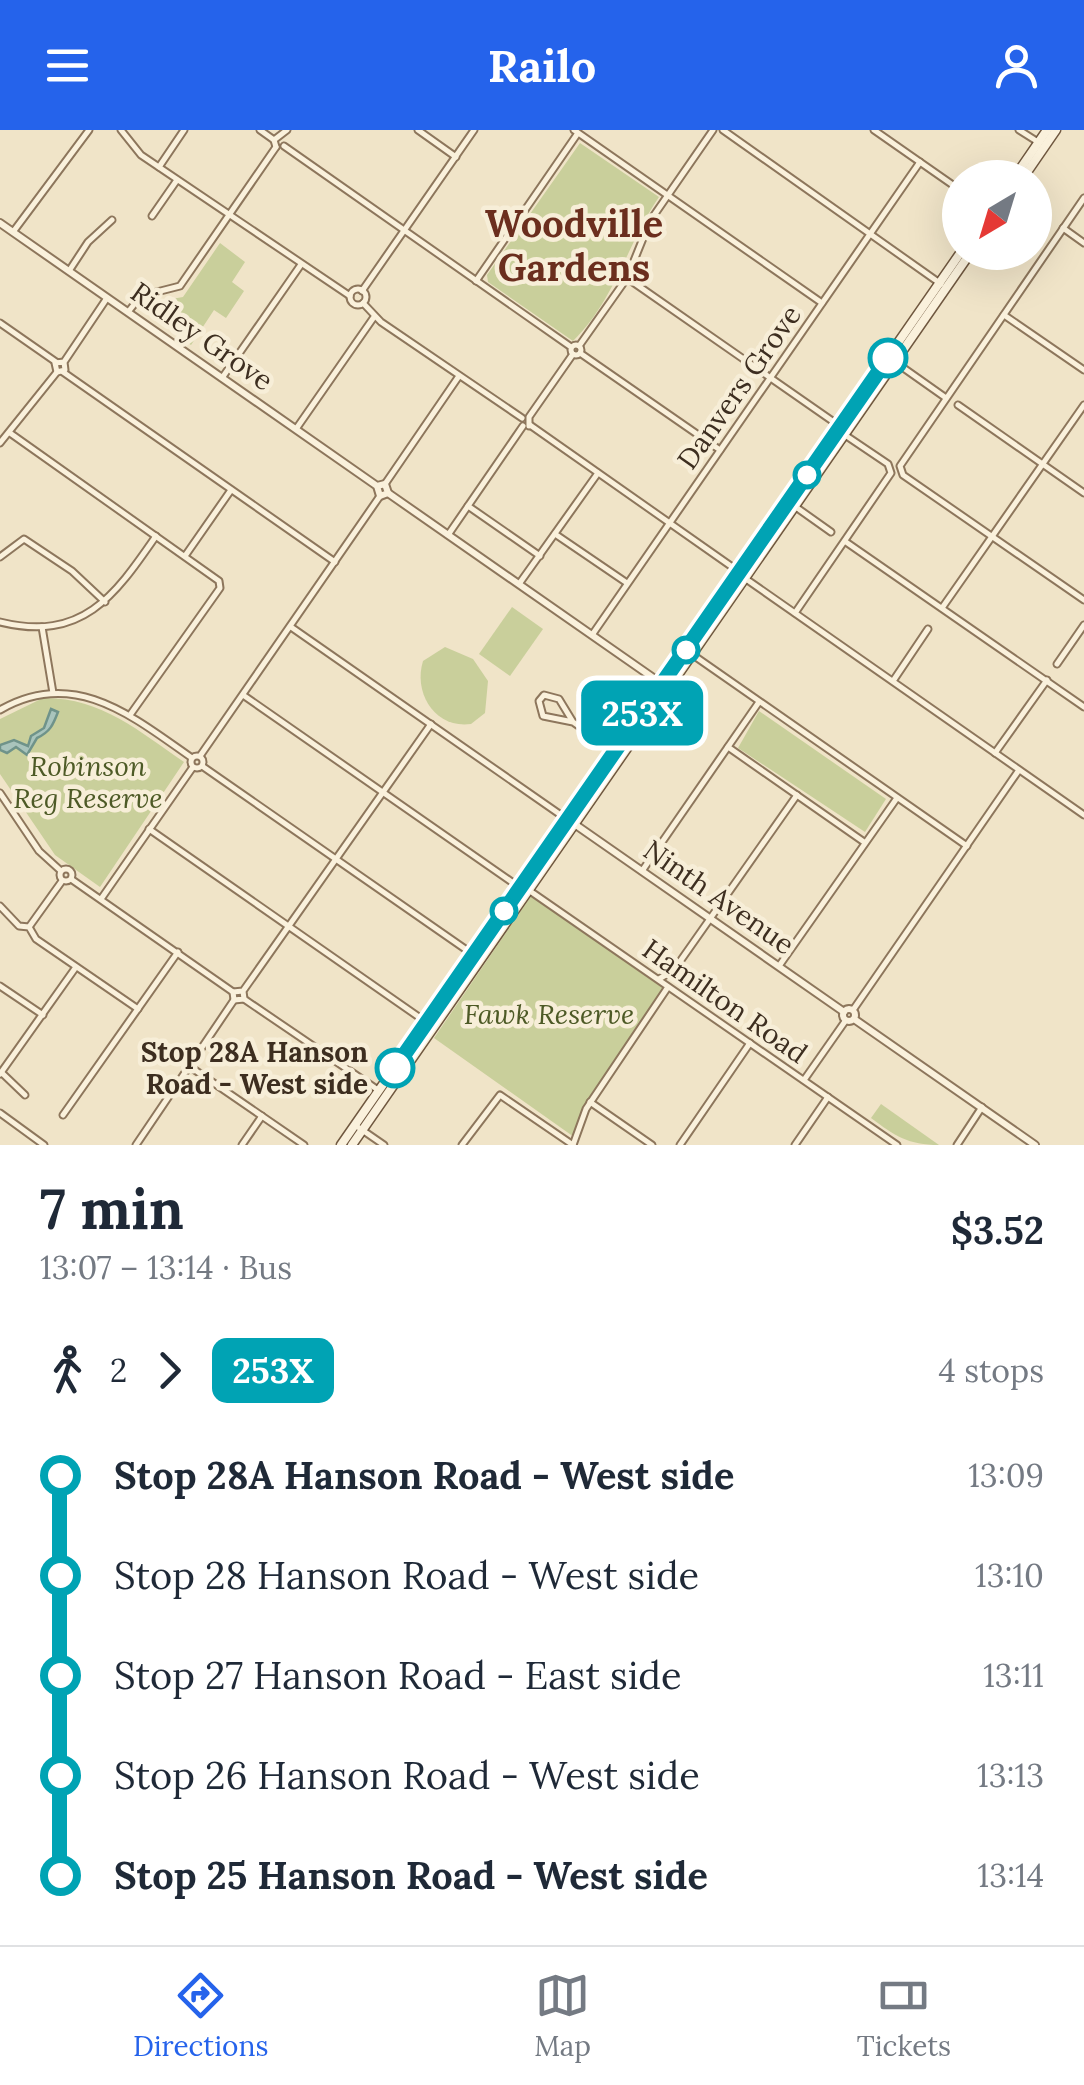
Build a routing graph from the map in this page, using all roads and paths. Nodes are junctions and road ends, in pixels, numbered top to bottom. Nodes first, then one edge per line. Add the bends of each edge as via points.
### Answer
1 (120, 130) edge
2 (184, 130) edge
3 (260, 130) edge
4 (287, 130) edge
5 (418, 130) edge
6 (474, 130) edge
7 (717, 130) edge
8 (874, 130) edge
9 (890, 130) edge
10 (1020, 130) edge
11 (1046, 130) edge
12 (1056, 130) edge
13 (84, 131) edge
14 (576, 132) edge
15 (885, 138) junction
16 (283, 142) junction
17 (275, 144) junction
18 (1041, 145) junction
19 (456, 156) junction
20 (1029, 160) edge
21 (1033, 160) edge
22 (920, 162) junction
23 (158, 167) junction
24 (942, 177) edge
25 (177, 180) junction
26 (668, 195) junction
27 (1084, 198) edge
28 (152, 216) dead end
29 (229, 216) junction
30 (112, 220) dead end
31 (0, 223) edge
32 (1063, 228) junction
33 (405, 229) junction
34 (13, 232) junction
35 (870, 234) junction
36 (1084, 243) edge
37 (300, 266) junction
38 (951, 270) edge
39 (956, 270) edge
40 (68, 271) junction
41 (626, 278) junction
42 (476, 281) junction
43 (943, 285) junction
44 (362, 291) junction
45 (350, 296) junction
46 (107, 298) junction
47 (363, 303) junction
48 (822, 303) junction
49 (128, 312) junction
50 (1004, 314) junction
51 (374, 317) junction
52 (0, 323) edge
53 (576, 350) junction
54 (892, 360) junction
55 (60, 362) junction
56 (1084, 370) edge
57 (60, 372) junction
58 (459, 376) junction
59 (222, 378) junction
60 (770, 378) junction
61 (946, 398) junction
62 (958, 405) dead end
63 (1084, 405) edge
64 (526, 422) junction
65 (296, 430) junction
66 (843, 431) junction
67 (10, 433) junction
68 (0, 443) edge
69 (720, 450) junction
70 (1044, 465) junction
71 (598, 473) junction
72 (231, 490) junction
73 (383, 490) junction
74 (1084, 493) edge
75 (792, 504) junction
76 (468, 506) junction
77 (670, 523) junction
78 (831, 532) dead end
79 (448, 534) junction
80 (555, 534) junction
81 (156, 536) junction
82 (992, 537) junction
83 (846, 542) junction
84 (184, 556) junction
85 (540, 556) junction
86 (0, 557) edge
87 (335, 562) junction
88 (742, 575) junction
89 (519, 584) junction
90 (628, 584) junction
91 (1084, 600) edge
92 (105, 602) junction
93 (942, 608) junction
94 (795, 614) junction
95 (0, 622) edge
96 (1084, 624) edge
97 (42, 627) junction
98 (291, 627) junction
99 (928, 629) dead end
100 (592, 635) junction
101 (691, 650) junction
102 (1057, 664) dead end
103 (893, 680) junction
104 (1046, 680) junction
105 (665, 686) junction
106 (53, 692) junction
107 (243, 695) junction
108 (759, 702) junction
109 (1084, 707) edge
110 (0, 710) edge
111 (130, 715) junction
112 (573, 722) junction
113 (430, 724) junction
114 (728, 747) junction
115 (995, 752) junction
116 (618, 754) junction
117 (200, 756) junction
118 (192, 758) junction
119 (202, 766) junction
120 (193, 767) junction
121 (1020, 770) junction
122 (383, 792) junction
123 (0, 793) edge
124 (797, 795) junction
125 (897, 798) junction
126 (1084, 815) edge
127 (571, 822) junction
128 (149, 829) junction
129 (864, 842) junction
130 (967, 846) junction
131 (336, 859) junction
132 (60, 871) junction
133 (642, 871) junction
134 (71, 879) junction
135 (62, 881) junction
136 (524, 889) junction
137 (101, 899) junction
138 (0, 906) edge
139 (710, 918) junction
140 (288, 926) junction
141 (30, 927) junction
142 (178, 952) junction
143 (477, 958) junction
144 (780, 966) junction
145 (76, 967) junction
146 (657, 979) junction
147 (0, 986) edge
148 (668, 986) junction
149 (233, 992) junction
150 (243, 995) junction
151 (234, 1000) junction
152 (138, 1009) junction
153 (43, 1015) junction
154 (849, 1015) junction
155 (430, 1025) junction
156 (750, 1043) junction
157 (189, 1066) junction
158 (1, 1073) edge
159 (804, 1080) junction
160 (382, 1094) junction
161 (24, 1095) dead end
162 (828, 1098) junction
163 (590, 1102) junction
164 (982, 1107) junction
165 (0, 1113) edge
166 (62, 1116) dead end
167 (262, 1116) junction
168 (359, 1128) junction
169 (44, 1145) edge
170 (136, 1145) edge
171 (242, 1145) edge
172 (304, 1145) edge
173 (341, 1145) edge
174 (352, 1145) edge
175 (384, 1145) edge
176 (462, 1145) edge
177 (573, 1145) edge
178 (652, 1145) edge
179 (680, 1145) edge
180 (795, 1145) edge
181 (895, 1145) edge
182 (956, 1145) edge
183 (1035, 1145) edge

1 - 23 street
2 - 23 street
3 - 17 street
4 - 16 street
5 - 19 street
6 - 19 street
7 - 26 street
7 - 35 street
8 - 15 street
9 - 15 street
10 - 18 street
11 - 18 main road
12 - 18 main road
13 - 34 street
14 - 26 street
14 - 42 street
15 - 22 street
16 - 17 street
16 - 33 street
17 - 29 street
18 - 20 main road
18 - 21 main road
19 - 33 street
22 - 24 street
22 - 35 street, Danvers Grove
23 - 25 street
25 - 28 street
25 - 29 street
26 - 41 street
26 - 48 street
27 - 32 street
29 - 37 street
29 - 49 street via 180,286 138,298
30 - 40 street
31 - 34 street, Ridley Grove
32 - 36 street
32 - 50 street
33 - 42 street
33 - 44 street
34 - 40 street, Ridley Grove
35 - 43 street
35 - 48 street, Danvers Grove
37 - 45 street
37 - 59 street
38 - 43 main road
39 - 43 main road
40 - 46 street, Ridley Grove
41 - 53 street
41 - 60 street
42 - 53 street
43 - 54 main road
44 - 45 street
44 - 47 street
45 - 47 street via 353,304
46 - 49 street, Ridley Grove
46 - 55 street
47 - 51 street
48 - 60 street, Danvers Grove
49 - 59 street, Ridley Grove
50 - 56 street
50 - 61 street
51 - 58 street
51 - 65 street
52 - 55 street
53 - 64 street
53 - 69 street
54 - 61 street
54 - 66 main road
55 - 57 street
57 - 67 street
57 - 72 street
58 - 64 street
58 - 73 street
59 - 65 street, Ridley Grove
60 - 66 street
60 - 69 street, Danvers Grove
61 - 82 street via 900,470
62 - 70 street
63 - 70 street
64 - 71 street
64 - 76 street
65 - 73 street, Ridley Grove
66 - 75 main road
66 - 83 street via 891,470
67 - 68 street
67 - 81 street
69 - 77 street, Danvers Grove
70 - 74 street
70 - 82 street
71 - 77 street
71 - 80 street
72 - 84 street
72 - 87 street
73 - 79 street, Ridley Grove
73 - 87 street
75 - 78 street
75 - 88 main road
76 - 79 street
76 - 85 street
77 - 88 street
77 - 90 street, Danvers Grove
79 - 89 street, Ridley Grove
80 - 85 street
80 - 90 street
81 - 84 street
81 - 92 street
82 - 91 street
82 - 93 street
83 - 93 street
83 - 94 street
84 - 111 street via 220,588
85 - 89 street
86 - 92 street via 24,539
87 - 98 street
88 - 94 street
88 - 101 main road
89 - 100 street, Ridley Grove
90 - 100 street, Danvers Grove
92 - 97 street via 72,621
93 - 104 street
94 - 103 street
95 - 97 street
96 - 102 street
97 - 106 street
98 - 107 street
98 - 113 street
99 - 103 street
100 - 105 street, Ridley Grove
101 - 105 main road
101 - 108 street
103 - 115 street
104 - 109 street
104 - 115 street
105 - 116 main road
106 - 110 street
106 - 111 street via 95,697
107 - 117 street
107 - 122 street, Hamilton Road
108 - 114 street
108 - 125 street
111 - 118 street
112 - 112 street via 543,716 544,695 559,699
112 - 116 street
113 - 122 street
113 - 127 street
114 - 124 street
114 - 133 street
115 - 121 street
116 - 127 main road
117 - 118 street
117 - 119 street
118 - 120 street
119 - 120 street
119 - 131 street
120 - 128 street
121 - 126 street
121 - 130 street
122 - 131 street
122 - 136 street, Hamilton Road
123 - 132 street
124 - 129 street
124 - 139 street
125 - 129 street
125 - 130 street
127 - 133 street, Ninth Avenue
127 - 136 main road
128 - 137 street
128 - 140 street
129 - 144 street
130 - 154 street
131 - 140 street
131 - 143 street
132 - 134 street via 70,871
132 - 135 street
133 - 139 street, Ninth Avenue
134 - 135 street
134 - 137 street
135 - 141 street
136 - 143 main road
136 - 146 street, Hamilton Road
137 - 142 street
138 - 141 street via 19,926
139 - 144 street, Ninth Avenue
139 - 146 street via 674,970
140 - 150 street
140 - 155 street
141 - 145 street via 36,939
142 - 149 street
142 - 152 street
143 - 155 main road
144 - 154 street, Ninth Avenue
145 - 152 street
145 - 153 street
146 - 148 street, Hamilton Road
147 - 153 street
148 - 156 street, Hamilton Road
148 - 163 street
149 - 150 street
149 - 151 street
150 - 151 street
150 - 160 street
151 - 157 street
152 - 166 street
153 - 158 street
154 - 159 street
154 - 164 street, Ninth Avenue
155 - 160 main road
156 - 159 street, Hamilton Road
156 - 179 street
157 - 167 street
157 - 170 street
158 - 161 street
159 - 162 street, Hamilton Road
160 - 168 main road
162 - 180 street
162 - 181 street, Hamilton Road
163 - 177 street
163 - 178 street
164 - 182 street
164 - 183 street, Ninth Avenue
165 - 169 street
167 - 171 street
167 - 172 street
168 - 173 main road
168 - 174 main road
168 - 175 street
176 - 177 street via 503,1096

